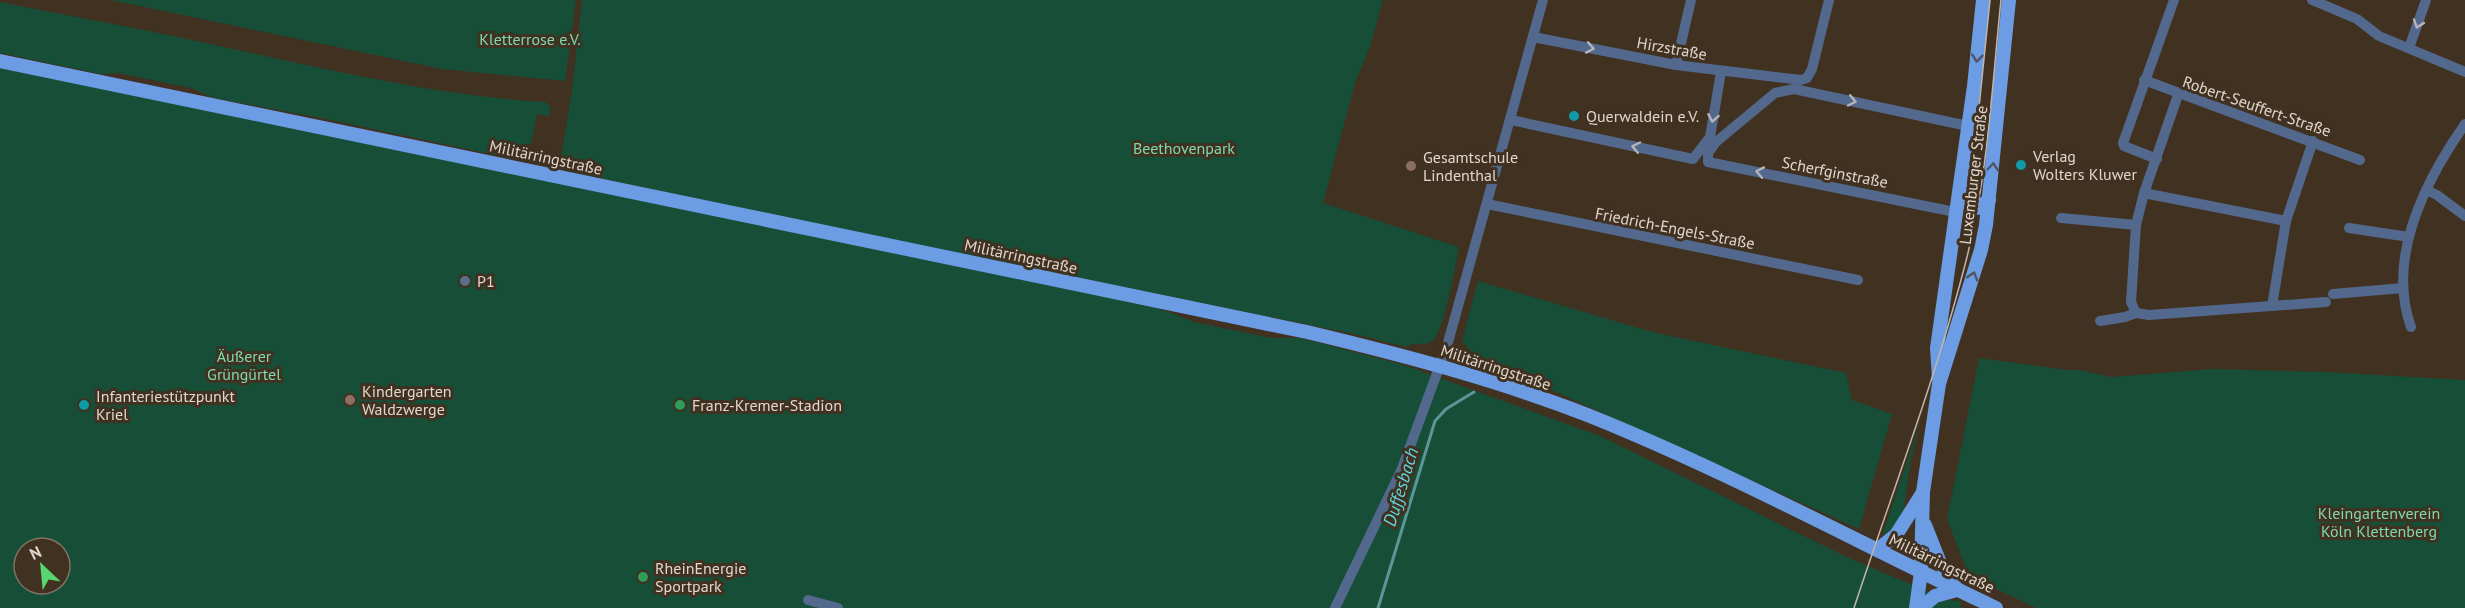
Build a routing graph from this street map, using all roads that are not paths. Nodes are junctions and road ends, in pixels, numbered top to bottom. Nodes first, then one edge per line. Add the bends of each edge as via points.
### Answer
1 (1543, 0) edge
2 (1690, 0) edge
3 (1829, 0) edge
4 (1983, 0) edge
5 (2009, 0) edge
6 (2174, 0) edge
7 (2312, 0) edge
8 (2426, 0) edge
9 (1533, 37) junction
10 (2409, 48) junction
11 (0, 61) edge
12 (1676, 65) junction
13 (1721, 72) junction
14 (2465, 72) edge
15 (2144, 80) junction
16 (2178, 94) junction
17 (1510, 120) junction
18 (2465, 124) edge
19 (1968, 126) junction
20 (2313, 141) junction
21 (2157, 159) junction
22 (2360, 160) dead end
23 (1959, 178) junction
24 (2426, 190) junction
25 (2144, 193) junction
26 (1989, 200) junction
27 (1487, 204) junction
28 (1955, 212) junction
29 (2465, 216) edge
30 (2061, 218) dead end
31 (2286, 221) junction
32 (2136, 225) junction
33 (2349, 228) dead end
34 (2409, 237) junction
35 (1858, 280) dead end
36 (2403, 288) junction
37 (2272, 306) junction
38 (2136, 313) junction
39 (2100, 321) dead end
40 (2411, 327) dead end
41 (1439, 366) junction
42 (1940, 384) junction
43 (1923, 492) junction
44 (1922, 517) junction
45 (1877, 550) junction
46 (1920, 572) junction
47 (1957, 590) junction
48 (808, 600) dead end
49 (838, 608) edge
50 (1335, 608) edge
51 (1916, 608) edge
52 (1921, 608) edge
53 (1996, 608) edge

1 - 9 street
2 - 12 street
3 - 13 street, Hirzstraße via 1807,78
4 -> 19 main road, Luxemburger Straße
26 -> 5 main road, Luxemburger Straße
6 - 15 street
7 - 10 street
8 -> 10 street
9 -> 12 street, Hirzstraße
9 - 17 street
10 - 14 street
11 - 41 main road, Militärringstraße via 1307,332
12 - 13 street, Hirzstraße
13 -> 17 street via 1710,137 1694,159
15 - 16 street, Robert-Seuffert-Straße
15 - 21 street via 2123,143
16 - 20 street, Robert-Seuffert-Straße
16 - 21 street
17 - 27 street
18 - 24 street
19 - 23 main road, Luxemburger Straße
28 -> 19 street, Scherfginstraße via 1708,162 1708,153 1775,93 1794,89
20 - 22 street, Robert-Seuffert-Straße
20 - 31 street
21 - 25 street
23 - 26 main road via 1964,202 1969,207 1977,208
23 - 28 main road, Luxemburger Straße
24 - 29 street
24 - 34 street
25 - 31 street
25 - 32 street
42 -> 26 main road, Luxemburger Straße via 1981,250
27 - 35 street, Friedrich-Engels-Straße
27 - 41 street
28 - 42 main road, Luxemburger Straße via 1937,348
30 - 32 street
31 - 37 street
32 - 38 street via 2131,302
33 - 34 street
34 - 36 street
36 - 37 street
36 - 40 street
37 - 38 street
38 - 39 street
41 - 45 main road, Militärringstraße via 1572,409 1642,438
41 - 50 street via 1401,471
42 - 43 main road, Luxemburger Straße
43 - 44 main road, Luxemburger Straße
43 - 45 main road via 1896,535
44 - 46 main road, Luxemburger Straße
44 - 47 main road via 1940,563
45 - 46 main road, Militärringstraße
46 - 47 main road, Militärringstraße
46 - 51 main road, Luxemburger Straße
47 - 52 main road via 1935,597
47 - 53 main road, Militärringstraße
48 - 49 street

